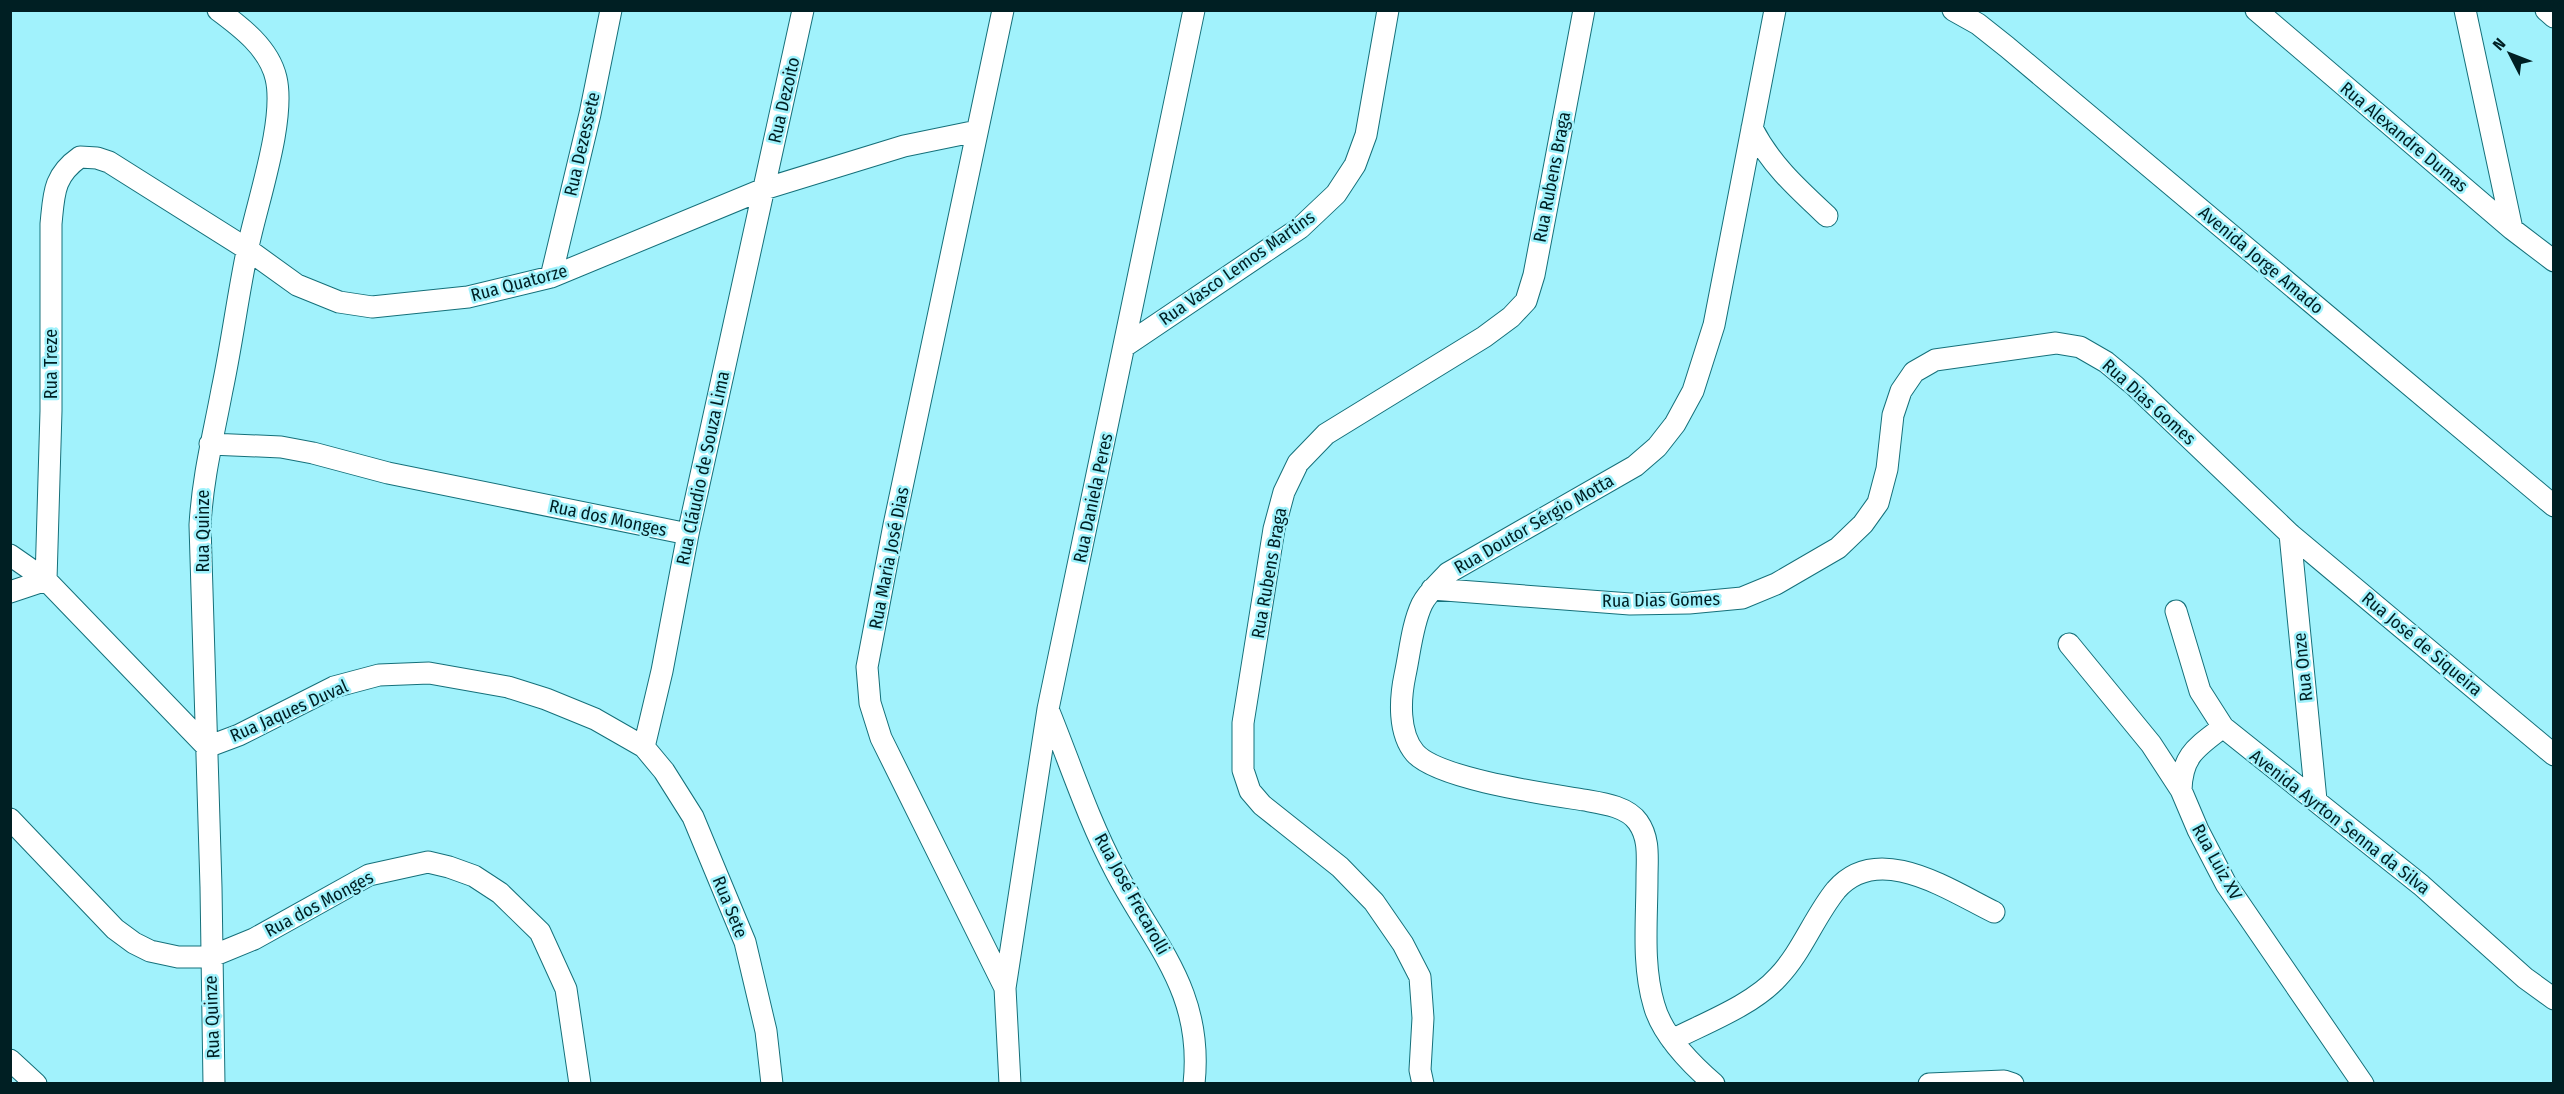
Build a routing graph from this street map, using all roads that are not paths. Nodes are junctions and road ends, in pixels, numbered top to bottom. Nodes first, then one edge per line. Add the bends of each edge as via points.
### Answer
1 (218, 10) edge
2 (611, 10) edge
3 (803, 10) edge
4 (1003, 10) edge
5 (1194, 10) edge
6 (1388, 10) edge
7 (1584, 10) edge
8 (1776, 10) edge
9 (1953, 10) edge
10 (2256, 10) edge
11 (2465, 10) edge
12 (2546, 10) edge
13 (1979, 17) edge
14 (2553, 17) edge
15 (1752, 128) junction
16 (977, 131) junction
17 (80, 157) joint
18 (764, 189) junction
19 (1827, 216) dead end
20 (2512, 229) junction
21 (248, 249) junction
22 (2553, 261) edge
23 (551, 277) junction
24 (1125, 346) junction
25 (210, 444) junction
26 (2553, 506) edge
27 (687, 534) junction
28 (2290, 534) junction
29 (10, 555) edge
30 (46, 580) junction
31 (1432, 589) junction
32 (10, 592) edge
33 (2176, 611) dead end
34 (2069, 644) dead end
35 (1048, 709) junction
36 (2223, 727) junction
37 (207, 747) junction
38 (644, 747) junction
39 (2553, 755) edge
40 (2181, 790) junction
41 (2316, 800) junction
42 (10, 819) edge
43 (1994, 912) dead end
44 (210, 957) junction
45 (1005, 988) junction
46 (2553, 999) edge
47 (1672, 1040) junction
48 (10, 1060) edge
49 (36, 1083) edge
50 (214, 1083) edge
51 (580, 1083) edge
52 (772, 1083) edge
53 (1010, 1083) edge
54 (1194, 1083) edge
55 (1423, 1083) edge
56 (1714, 1083) edge
57 (1929, 1083) edge
58 (2013, 1083) edge
59 (2363, 1083) edge

1 - 21 street, Rua Quinze via 258,44 268,58 279,98
2 - 23 street, Rua Dezessete
3 - 18 street, Rua Dezoito
4 - 16 street, Rua Maria José Dias
5 - 24 street, Rua Daniela Peres
6 - 24 street, Rua Vasco Lemos Martins via 1366,135 1355,165 1336,194 1300,228
7 - 55 street, Rua Rubens Braga via 1526,301 1484,337 1326,434 1298,463 1284,492 1274,529 1243,723 1243,770 1250,791 1340,867 1374,902 1420,977
8 - 15 street, Rua Doutor Sérgio Motta
9 - 13 street, Avenida Jorge Amado
10 - 20 street, Rua Alexandre Dumas
11 - 20 street
12 - 14 street
13 - 26 street, Avenida Jorge Amado
15 - 19 street via 1777,167
15 - 31 street, Rua Doutor Sérgio Motta via 1714,325 1693,392 1675,424 1635,466 1448,573
16 - 18 street, Rua Quatorze via 903,146
16 - 45 street, Rua Maria José Dias via 867,667 870,704 880,738
17 - 21 street, Rua Quatorze via 109,162
17 - 30 street, Rua Treze via 62,172 58,181 51,224
18 - 23 street, Rua Quatorze
18 - 27 street, Rua Cláudio de Souza Lima
20 - 22 street, Rua Alexandre Dumas
21 - 23 street, Rua Quatorze via 297,285 339,302 372,307 468,297
21 - 25 street, Rua Quinze
24 - 35 street, Rua Daniela Peres
25 - 27 street, Rua dos Monges via 281,447 313,453 388,473
25 - 37 street, Rua Quinze via 202,484 200,525
27 - 38 street, Rua Cláudio de Souza Lima
28 - 31 street, Rua Dias Gomes via 2106,362 2080,347 2056,343 1935,360 1914,372 1901,390 1893,415 1887,469 1878,503 1863,524 1838,548 1776,584 1742,598 1630,604
28 - 39 street, Rua José de Siqueira
28 - 41 street, Rua Onze
29 - 30 street
30 - 32 street
30 - 37 street
31 - 47 street, Rua Doutor Sérgio Motta via 1422,605 1402,690 1404,735 1416,754 1432,765 1486,782 1622,809 1637,820 1647,839 1647,965 1654,1007
33 - 36 street, Avenida Ayrton Senna da Silva via 2200,691
34 - 40 street, Rua Luiz XV via 2151,744
35 - 45 street, Rua Daniela Peres
35 - 54 street, Rua José Frecarolli via 1115,871 1179,978 1191,1013
36 - 40 street via 2188,758 2181,771
36 - 41 street, Avenida Ayrton Senna da Silva
37 - 38 street, Rua Jaques Duval via 334,687 378,675 429,673 508,687 546,699 595,719
37 - 44 street, Rua Quinze
38 - 52 street, Rua Sete via 693,817 745,942 766,1031
40 - 59 street, Rua Luiz XV via 2226,884
41 - 46 street, Avenida Ayrton Senna da Silva
42 - 44 street, Rua dos Monges via 115,929 134,943 178,957
43 - 47 street via 1912,872 1884,868 1857,874 1837,890 1777,979 1750,999
44 - 50 street, Rua Quinze
44 - 51 street, Rua dos Monges via 254,939 369,875 428,862 449,867 500,892 540,932 567,989
45 - 53 street, Rua Maria José Dias
47 - 56 street, Rua Doutor Sérgio Motta
48 - 49 street
57 - 58 street

